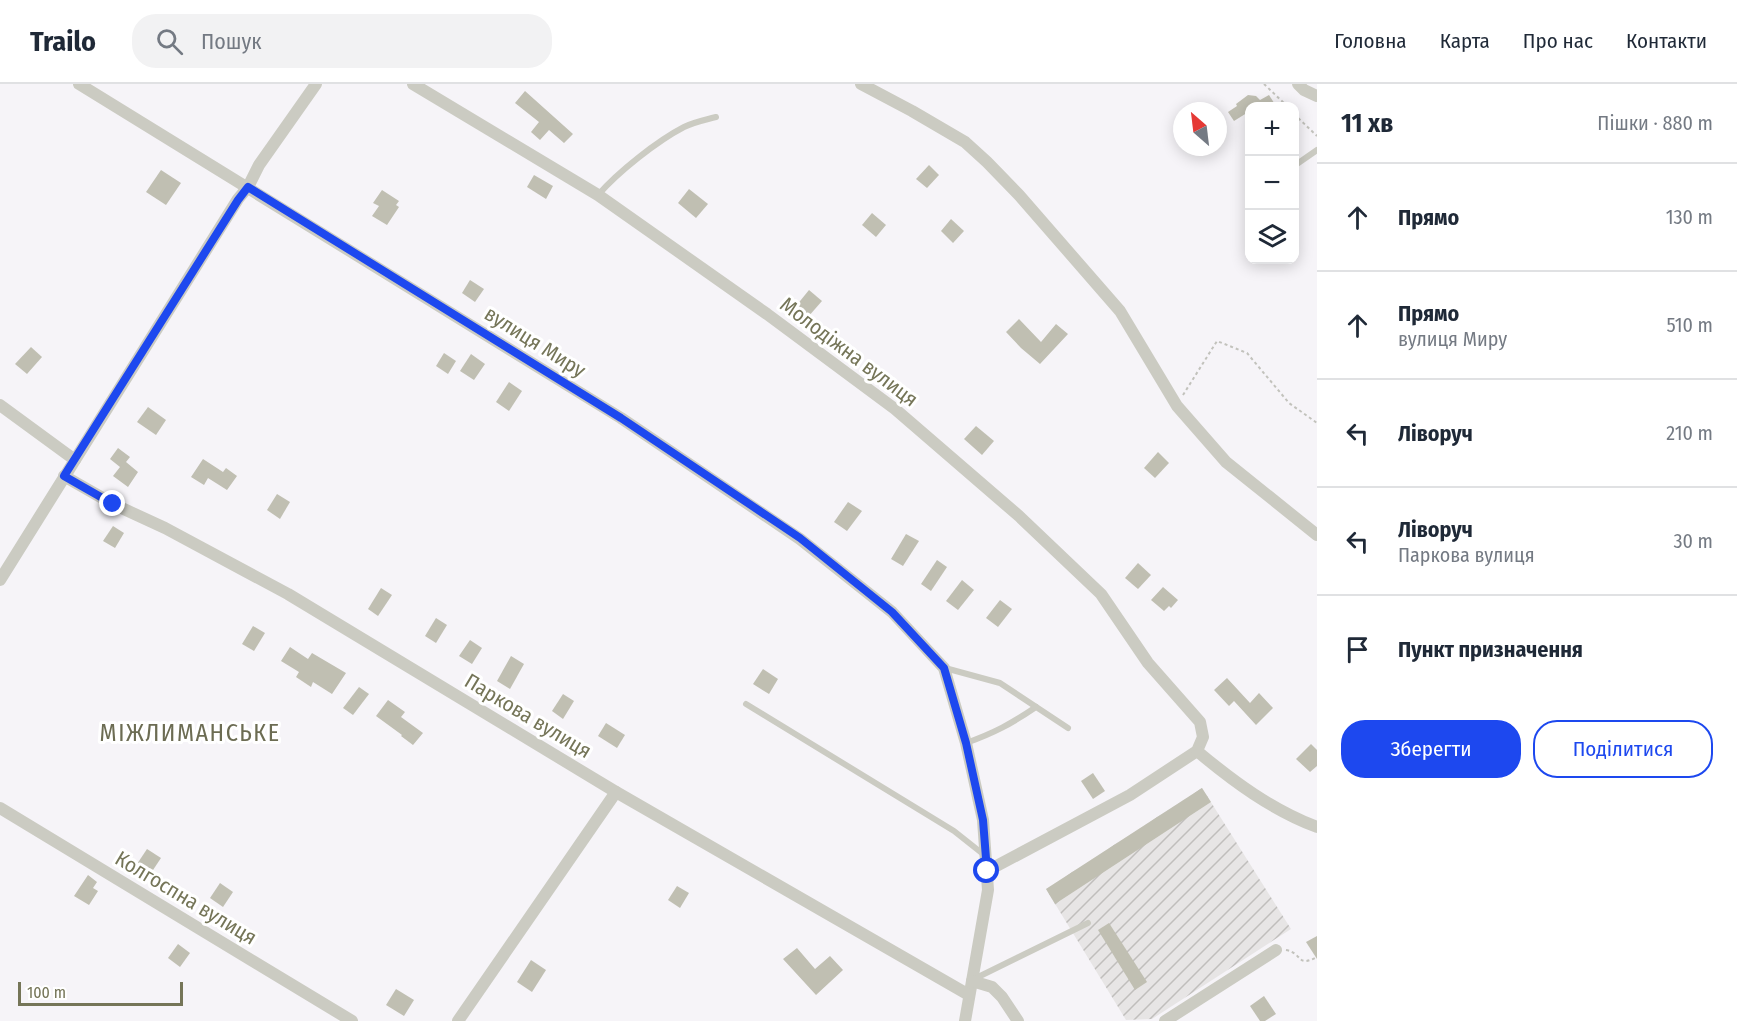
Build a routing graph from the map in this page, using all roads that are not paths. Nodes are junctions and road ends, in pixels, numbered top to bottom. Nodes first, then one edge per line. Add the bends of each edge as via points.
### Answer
1 (79, 84) edge
2 (316, 84) edge
3 (413, 84) edge
4 (861, 84) edge
5 (1301, 87) edge
6 (1317, 96) edge
7 (1317, 104) edge
8 (716, 117) dead end
9 (1317, 150) edge
10 (1299, 163) edge
11 (248, 187) junction
12 (598, 195) junction
13 (0, 405) edge
14 (75, 460) junction
15 (64, 476) junction
16 (1317, 535) edge
17 (0, 580) edge
18 (944, 668) junction
19 (746, 704) dead end
20 (1036, 707) junction
21 (1068, 729) dead end
22 (966, 743) junction
23 (1197, 751) junction
24 (616, 792) junction
25 (0, 808) edge
26 (1317, 827) edge
27 (986, 856) junction
28 (987, 871) junction
29 (1088, 923) dead end
30 (1276, 951) road end
31 (972, 981) junction
32 (969, 995) junction
33 (352, 1021) edge
34 (458, 1021) edge
35 (965, 1021) edge
36 (1018, 1021) edge
37 (1165, 1021) edge

1 - 11 street, вулиця Миру
2 - 11 street
3 - 12 street, Молодіжна вулиця
4 - 16 street via 965,142 987,162 1120,311 1176,406 1227,462
5 - 6 street
5 - 7 street
8 - 12 lane via 684,127 644,154
9 - 10 lane
11 - 14 street
11 - 18 street, вулиця Миру via 621,418 800,538 892,612
12 - 23 street, Молодіжна вулиця via 895,409 1019,516 1101,594 1148,663 1200,722 1203,737
13 - 14 street
14 - 15 street
15 - 17 street
15 - 24 street, Паркова вулиця via 288,594
18 - 20 lane via 1000,683
18 - 22 street
19 - 27 lane via 954,831
20 - 21 lane
20 - 22 lane via 1011,724
22 - 27 street via 983,820
23 - 26 street via 1259,799
23 - 28 street via 1130,795
24 - 32 street, Паркова вулиця
24 - 34 street
25 - 33 street, Колгоспна вулиця
27 - 28 street
28 - 31 street via 988,890
29 - 31 lane
30 - 37 street
31 - 32 street
31 - 36 street via 992,987
32 - 35 street

